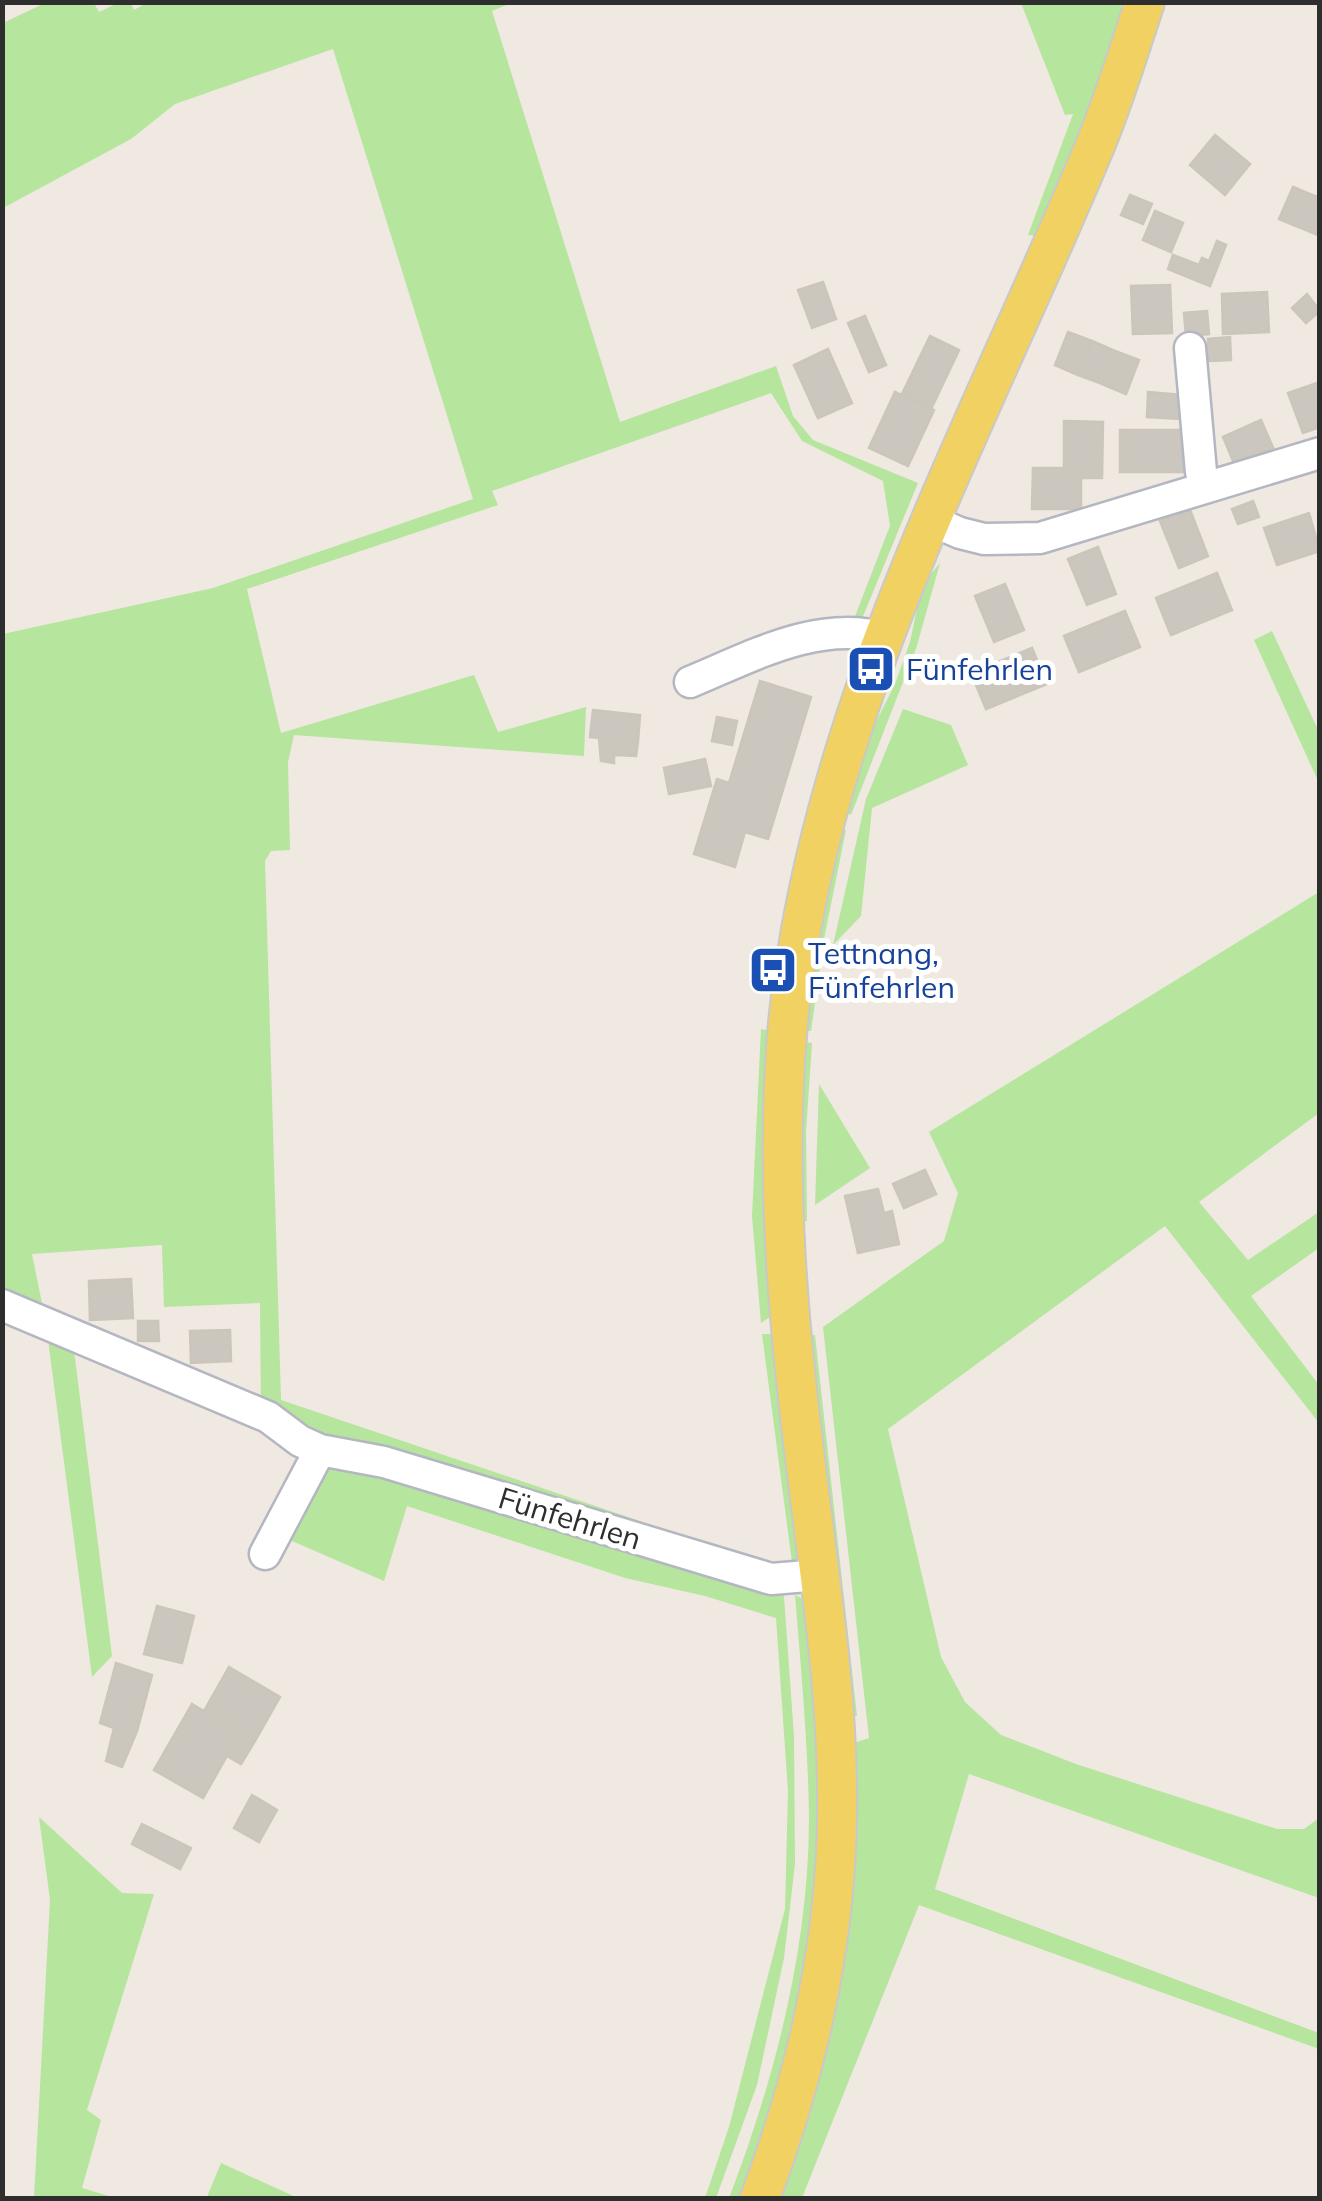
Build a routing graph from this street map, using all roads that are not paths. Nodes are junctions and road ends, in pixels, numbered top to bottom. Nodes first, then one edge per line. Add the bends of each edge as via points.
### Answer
1 (1145, 3) edge
2 (1190, 348) dead end
3 (1320, 453) edge
4 (1207, 486) junction
5 (932, 521) junction
6 (884, 638) junction
7 (690, 682) dead end
8 (2, 1305) edge
9 (320, 1450) junction
10 (265, 1554) dead end
11 (820, 1575) junction
12 (760, 2198) edge

1 - 5 main road via 1092,155
2 - 4 street
3 - 4 street
4 - 5 street via 1040,538 984,539
5 - 6 main road
6 - 7 street via 819,633
6 - 11 main road via 826,817 800,935 788,1035 784,1232
8 - 9 street, Fünfehrlen via 268,1417
9 - 10 street
9 - 11 street, Fünfehrlen via 358,1455 772,1579
11 - 12 main road via 838,1787 831,1919 808,2054

